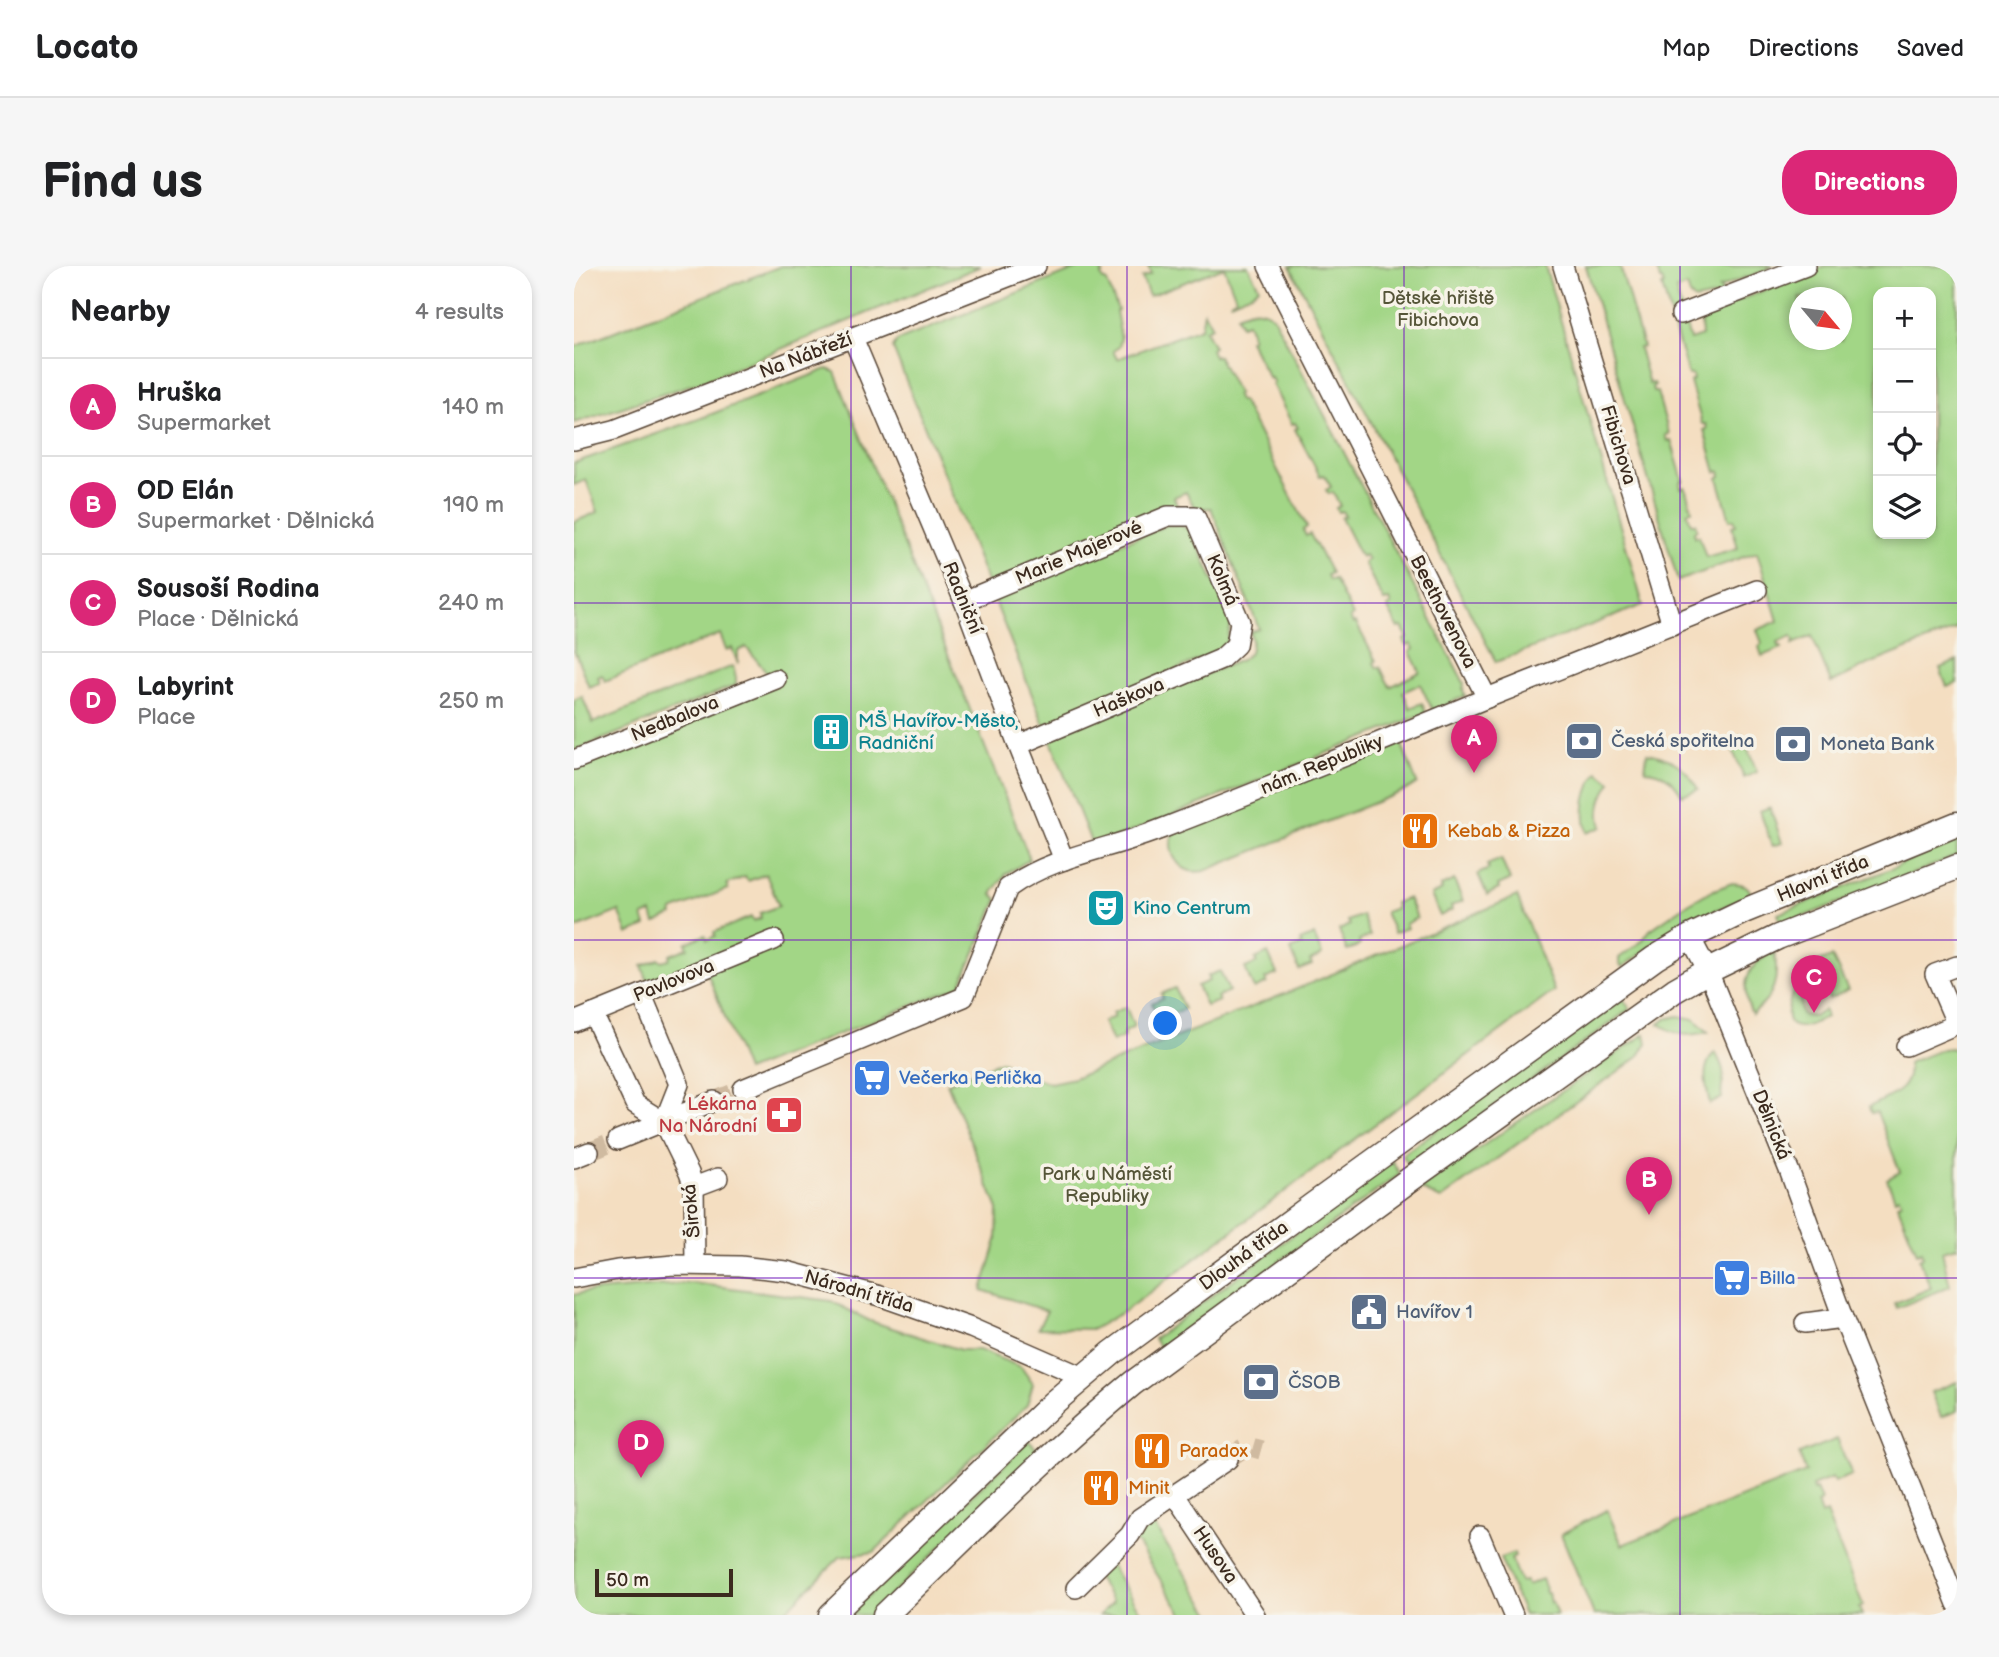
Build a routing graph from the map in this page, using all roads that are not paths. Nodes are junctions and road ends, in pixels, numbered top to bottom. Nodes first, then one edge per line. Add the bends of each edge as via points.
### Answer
1 (1036, 266) edge
2 (1268, 266) edge
3 (1563, 266) edge
4 (1806, 266) edge
5 (1681, 314) dead end
6 (853, 338) junction
7 (574, 440) edge
8 (1195, 516) joint
9 (1757, 590) dead end
10 (964, 601) junction
11 (1672, 625) junction
12 (1236, 645) joint
13 (776, 679) dead end
14 (1487, 698) junction
15 (1018, 745) junction
16 (574, 760) edge
17 (1957, 824) edge
18 (1064, 860) junction
19 (1957, 867) edge
20 (1690, 937) junction
21 (774, 940) dead end
22 (1957, 965) edge
23 (1708, 971) junction
24 (642, 995) junction
25 (593, 1014) junction
26 (574, 1022) edge
27 (1957, 1024) edge
28 (1906, 1046) dead end
29 (743, 1089) tunnel mouth
30 (714, 1101) tunnel mouth
31 (664, 1122) junction
32 (618, 1140) tunnel mouth
33 (718, 1178) dead end
34 (694, 1187) junction
35 (695, 1264) junction
36 (574, 1278) edge
37 (1843, 1318) junction
38 (1805, 1323) dead end
39 (1083, 1377) junction
40 (1133, 1382) junction
41 (1228, 1459) tunnel mouth
42 (1175, 1495) junction
43 (1480, 1536) dead end
44 (1076, 1588) dead end
45 (1957, 1604) edge
46 (831, 1615) edge
47 (885, 1615) edge
48 (1255, 1615) edge
49 (1513, 1615) edge

1 - 6 street, Na Nábřeží
2 - 14 street, Beethovenova
3 - 11 street, Fibichova
4 - 5 street
6 - 7 street, Na Nábřeží
6 - 10 street, Radniční
8 - 10 street, Marie Majerové via 1168,516
8 - 12 street, Kolmá via 1240,622
9 - 11 street
10 - 15 street, Radniční
11 - 14 street
12 - 15 street, Haškova via 1221,659
13 - 16 street, Nedbalova
14 - 18 street, nám. Republiky via 1158,831
15 - 18 street, Radniční
17 - 20 main road, Hlavní třída
18 - 29 street, nám. Republiky via 1008,888 964,998
19 - 23 main road via 1777,937
20 - 23 street, Dělnická
20 - 39 main road, Dlouhá třída via 1324,1197
21 - 24 street, Pavlovova
22 - 27 street via 1935,974
23 - 37 street, Dělnická
23 - 40 main road via 1675,990
24 - 25 street, Pavlovova
24 - 31 street via 679,1084
25 - 26 street, Pavlovova
25 - 31 street via 635,1104
27 - 28 street
30 - 31 street
31 - 32 street
31 - 34 street, Široká
33 - 34 street
34 - 35 street, Široká
35 - 36 street, Národní třída
35 - 39 street, Národní třída via 786,1271 880,1296 971,1328
37 - 38 street
37 - 45 street, Dělnická
39 - 40 main road, Národní třída
39 - 46 main road, Dlouhá třída
40 - 47 main road via 1051,1454
41 - 42 street
42 - 44 street via 1140,1518 1130,1535
42 - 48 street, Husova
43 - 49 street

